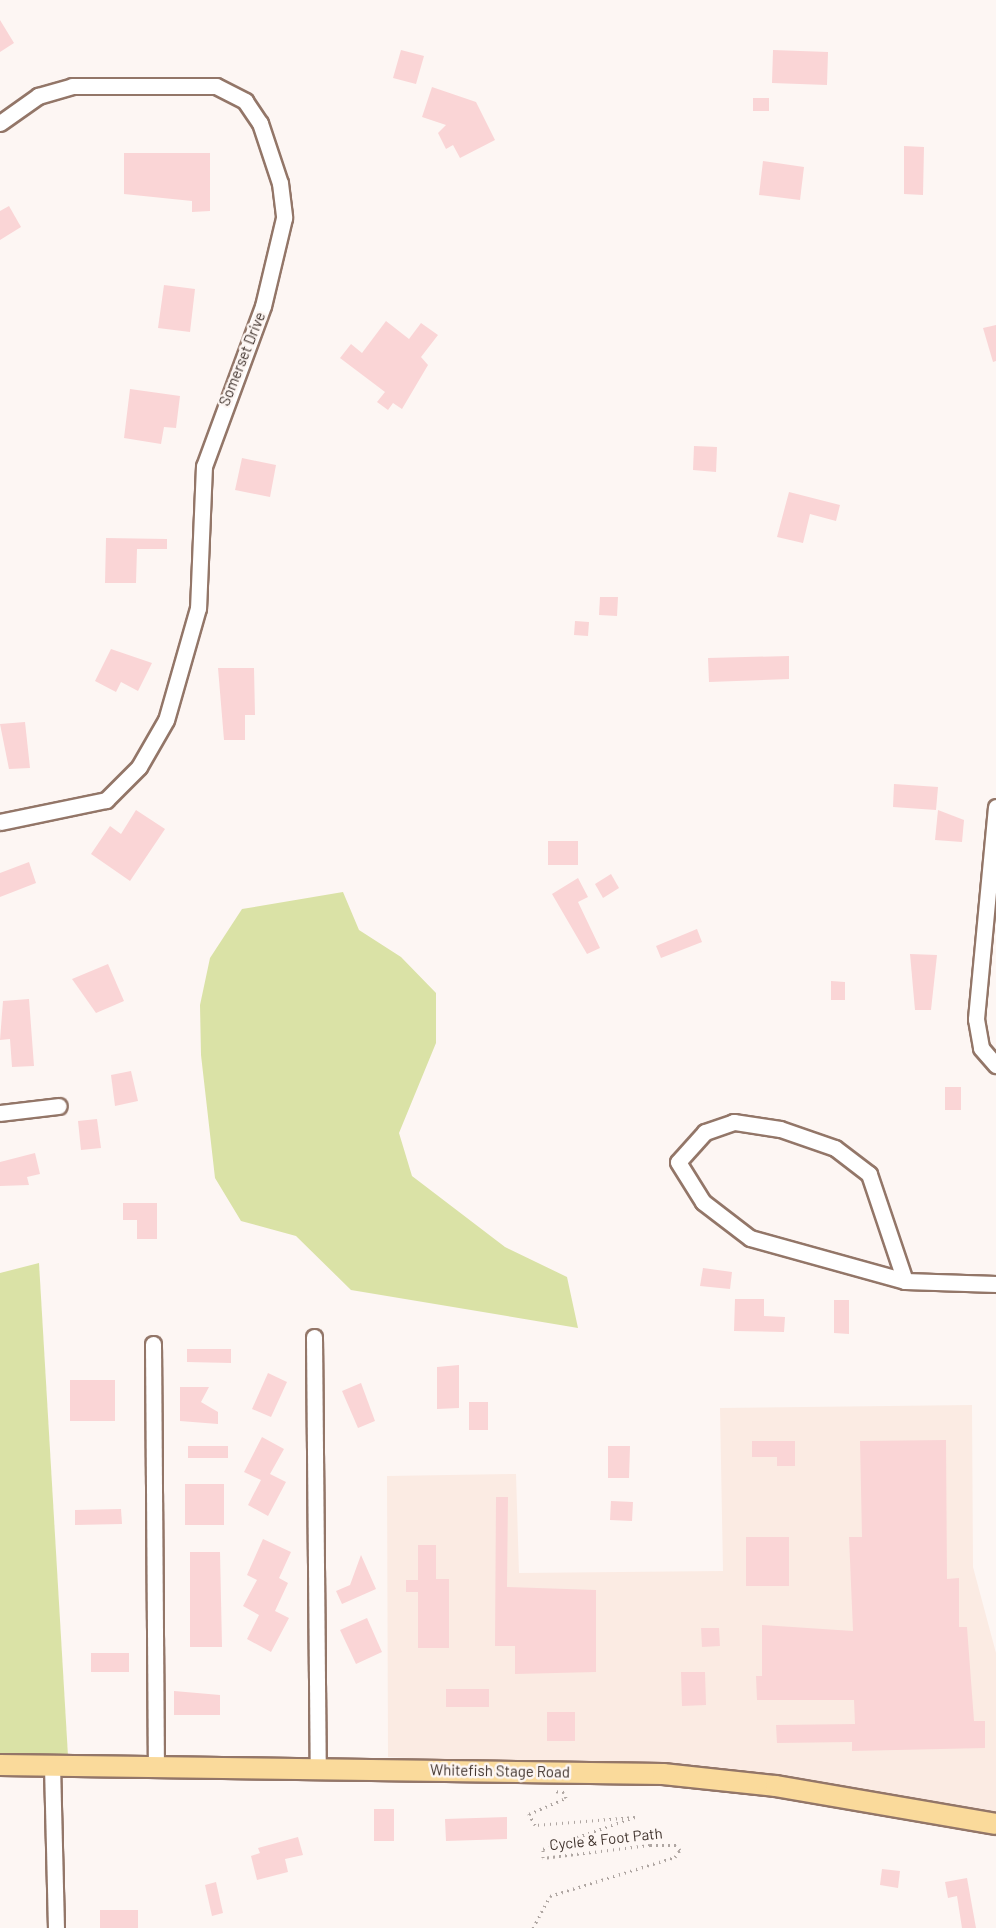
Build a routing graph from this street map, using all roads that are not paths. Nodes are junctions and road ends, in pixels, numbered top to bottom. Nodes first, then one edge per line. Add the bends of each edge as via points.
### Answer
1 (0, 123) edge
2 (996, 807) edge
3 (0, 822) edge
4 (996, 1065) edge
5 (59, 1106) dead end
6 (0, 1113) edge
7 (905, 1281) junction
8 (996, 1284) edge
9 (314, 1336) dead end
10 (153, 1344) dead end
11 (0, 1765) edge
12 (52, 1765) junction
13 (156, 1767) junction
14 (318, 1768) junction
15 (996, 1824) edge
16 (56, 1928) edge

1 - 3 street, Somerset Drive via 38,96 72,86 216,86 245,101 260,123 280,183 284,218 263,306 204,466 198,608 166,720 139,767 106,800 51,815
2 - 4 street via 976,1019 981,1048
5 - 6 street
7 - 7 street via 750,1238 704,1202 678,1162 705,1132 734,1122 780,1129 835,1148 869,1174
7 - 8 street
9 - 14 street
10 - 13 street
11 - 12 main road, Whitefish Stage Road
12 - 13 main road, Whitefish Stage Road
12 - 16 street
13 - 14 main road, Whitefish Stage Road
14 - 15 main road, Whitefish Stage Road via 701,1777

